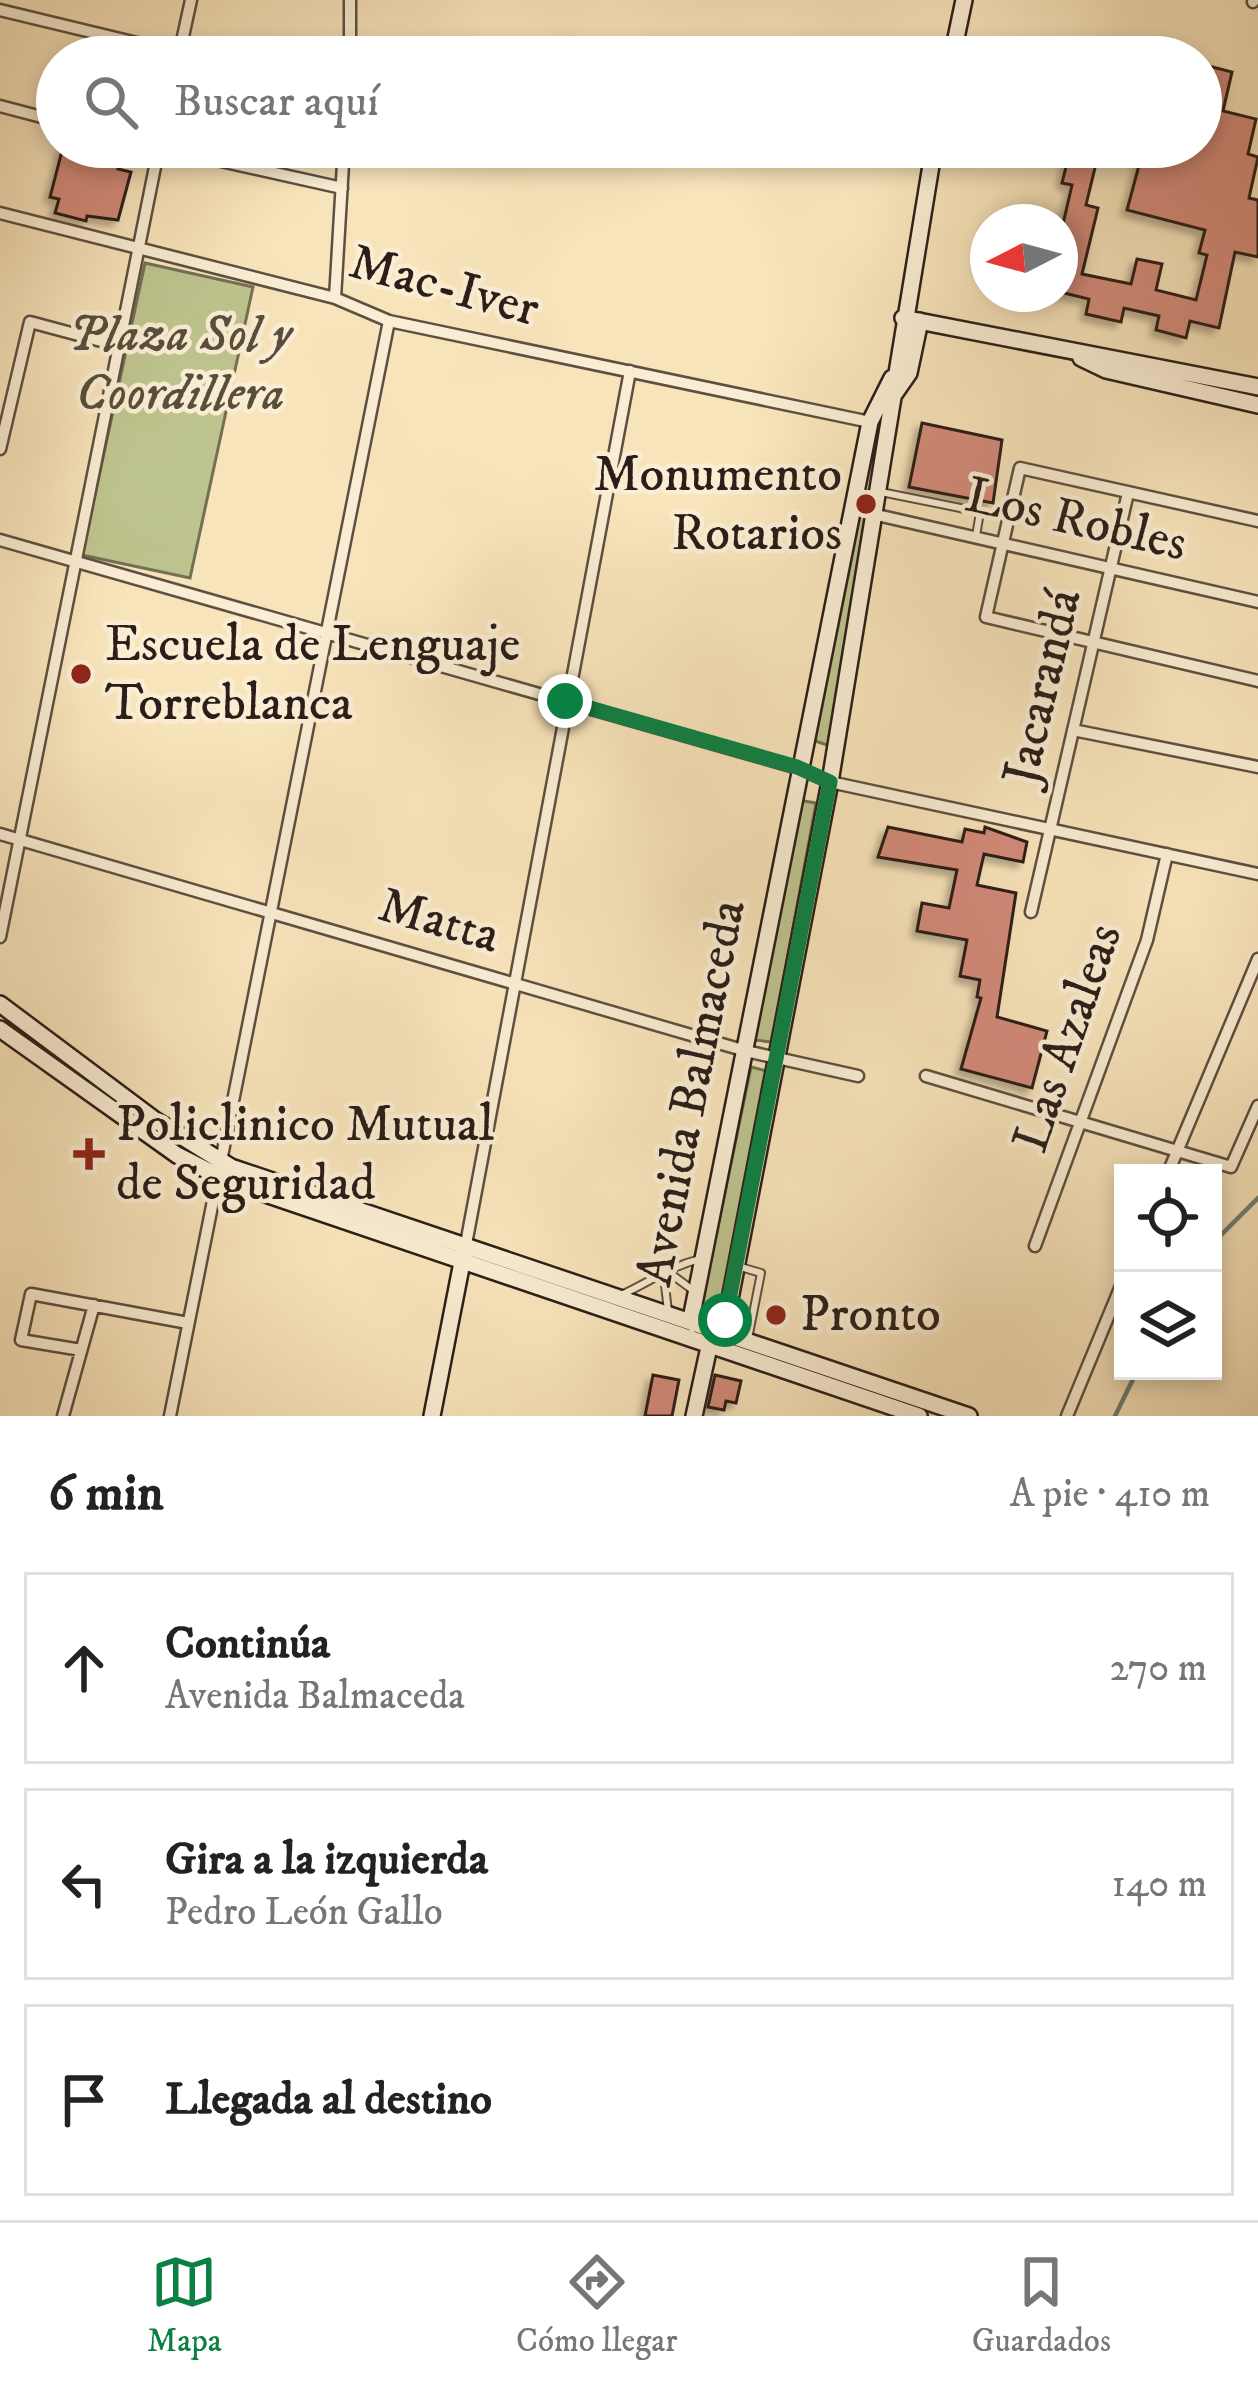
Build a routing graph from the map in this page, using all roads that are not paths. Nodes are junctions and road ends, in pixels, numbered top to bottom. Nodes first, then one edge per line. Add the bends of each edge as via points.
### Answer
1 (191, 0) edge
2 (350, 0) edge
3 (964, 0) edge
4 (0, 10) edge
5 (103, 36) edge
6 (183, 36) edge
7 (350, 36) edge
8 (956, 36) edge
9 (0, 106) edge
10 (36, 115) edge
11 (154, 168) edge
12 (253, 168) edge
13 (343, 168) edge
14 (931, 168) edge
15 (342, 188) junction
16 (0, 214) edge
17 (137, 246) junction
18 (335, 298) junction
19 (912, 320) junction
20 (389, 321) junction
21 (116, 346) junction
22 (1056, 346) junction
23 (630, 371) junction
24 (892, 378) junction
25 (1258, 387) edge
26 (893, 396) junction
27 (1258, 405) edge
28 (870, 422) junction
29 (0, 449) edge
30 (881, 492) junction
31 (1128, 493) junction
32 (877, 515) junction
33 (1258, 521) edge
34 (976, 536) junction
35 (0, 540) edge
36 (1003, 542) junction
37 (74, 561) junction
38 (1110, 570) junction
39 (1258, 602) edge
40 (326, 633) junction
41 (1093, 644) junction
42 (1258, 681) edge
43 (565, 701) junction
44 (1073, 730) junction
45 (797, 767) junction
46 (1258, 767) edge
47 (830, 782) junction
48 (1050, 830) junction
49 (0, 834) edge
50 (21, 840) junction
51 (1167, 854) junction
52 (1258, 874) edge
53 (1031, 912) dead end
54 (269, 913) junction
55 (0, 937) edge
56 (1258, 958) edge
57 (513, 983) junction
58 (0, 1004) edge
59 (0, 1029) edge
60 (746, 1051) junction
61 (775, 1058) junction
62 (858, 1076) dead end
63 (926, 1076) dead end
64 (1258, 1106) edge
65 (1082, 1123) junction
66 (1177, 1151) junction
67 (1172, 1164) edge
68 (217, 1168) junction
69 (1035, 1246) dead end
70 (464, 1252) junction
71 (703, 1258) junction
72 (736, 1265) junction
73 (663, 1268) junction
74 (696, 1293) junction
75 (621, 1295) junction
76 (1114, 1303) edge
77 (94, 1305) junction
78 (668, 1311) junction
79 (691, 1319) junction
80 (188, 1323) junction
81 (724, 1330) junction
82 (748, 1339) junction
83 (709, 1347) junction
84 (81, 1350) junction
85 (958, 1414) edge
86 (63, 1416) edge
87 (170, 1416) edge
88 (432, 1416) edge
89 (694, 1416) edge
90 (919, 1416) edge
91 (1067, 1416) edge

1 - 6 street
2 - 7 street
3 - 8 main road
4 - 5 street
9 - 10 street
11 - 17 street
12 - 15 street
13 - 15 street
14 - 19 main road, Avenida Balmaceda
15 - 18 street
16 - 17 street, Mac-Iver
17 - 18 street, Mac-Iver
17 - 21 street
18 - 20 street, Mac-Iver
19 - 22 main road
19 - 24 main road, Avenida Balmaceda
19 - 26 main road via 909,373
20 - 23 street, Mac-Iver
20 - 40 street
21 - 29 street via 30,322
21 - 37 street
22 - 25 main road
22 - 27 main road via 1106,370
23 - 28 street, Mac-Iver
23 - 43 street
24 - 26 main road, Avenida Balmaceda
24 - 28 main road, Avenida Balmaceda
26 - 30 main road, Avenida Balmaceda
28 - 45 main road, Avenida Balmaceda
30 - 32 main road, Avenida Balmaceda
30 - 34 lane via 980,512
31 - 33 street
31 - 36 street via 1020,469
31 - 38 street, Jacarandá
32 - 34 street, Los Robles
32 - 47 main road, Avenida Balmaceda
34 - 36 street, Los Robles
35 - 37 street
36 - 38 street, Los Robles
36 - 41 street via 986,616
37 - 40 street
37 - 50 street
38 - 39 street, Los Robles
38 - 41 street, Jacarandá
40 - 43 street
40 - 54 street
41 - 42 street
41 - 44 street, Jacarandá
43 - 45 street
43 - 57 street
44 - 46 street
44 - 48 street, Jacarandá
45 - 47 street
45 - 60 main road, Avenida Balmaceda
47 - 48 street
47 - 61 main road, Avenida Balmaceda
48 - 51 street
48 - 53 street, Jacarandá
49 - 50 street, Matta
50 - 54 street, Matta
50 - 55 street
51 - 52 street
51 - 65 street, Las Azaleas via 1147,940
54 - 57 street, Matta
54 - 68 street
56 - 66 street
57 - 60 street, Matta
57 - 70 street
58 - 68 main road
59 - 68 main road via 177,1155
60 - 61 street, Matta
60 - 71 main road, Avenida Balmaceda
61 - 62 street, Matta
61 - 72 main road, Avenida Balmaceda
63 - 65 street
64 - 66 street via 1231,1167
65 - 66 street
65 - 69 street, Las Azaleas
66 - 67 street
68 - 70 main road
68 - 80 street
70 - 75 main road
70 - 83 main road
70 - 88 main road
71 - 72 main road
71 - 73 lane
71 - 74 main road, Avenida Balmaceda
72 - 81 main road, Avenida Balmaceda
72 - 82 lane via 761,1273
73 - 74 lane
73 - 75 lane
73 - 78 lane
74 - 79 main road, Avenida Balmaceda
75 - 78 main road
76 - 91 street
77 - 80 street
77 - 84 street
77 - 84 street via 31,1294 21,1340
78 - 79 main road
79 - 81 main road
79 - 83 main road, Avenida Balmaceda
80 - 87 street
81 - 82 main road
81 - 83 main road, Avenida Balmaceda
82 - 85 main road
83 - 89 main road
83 - 90 main road
84 - 86 street

